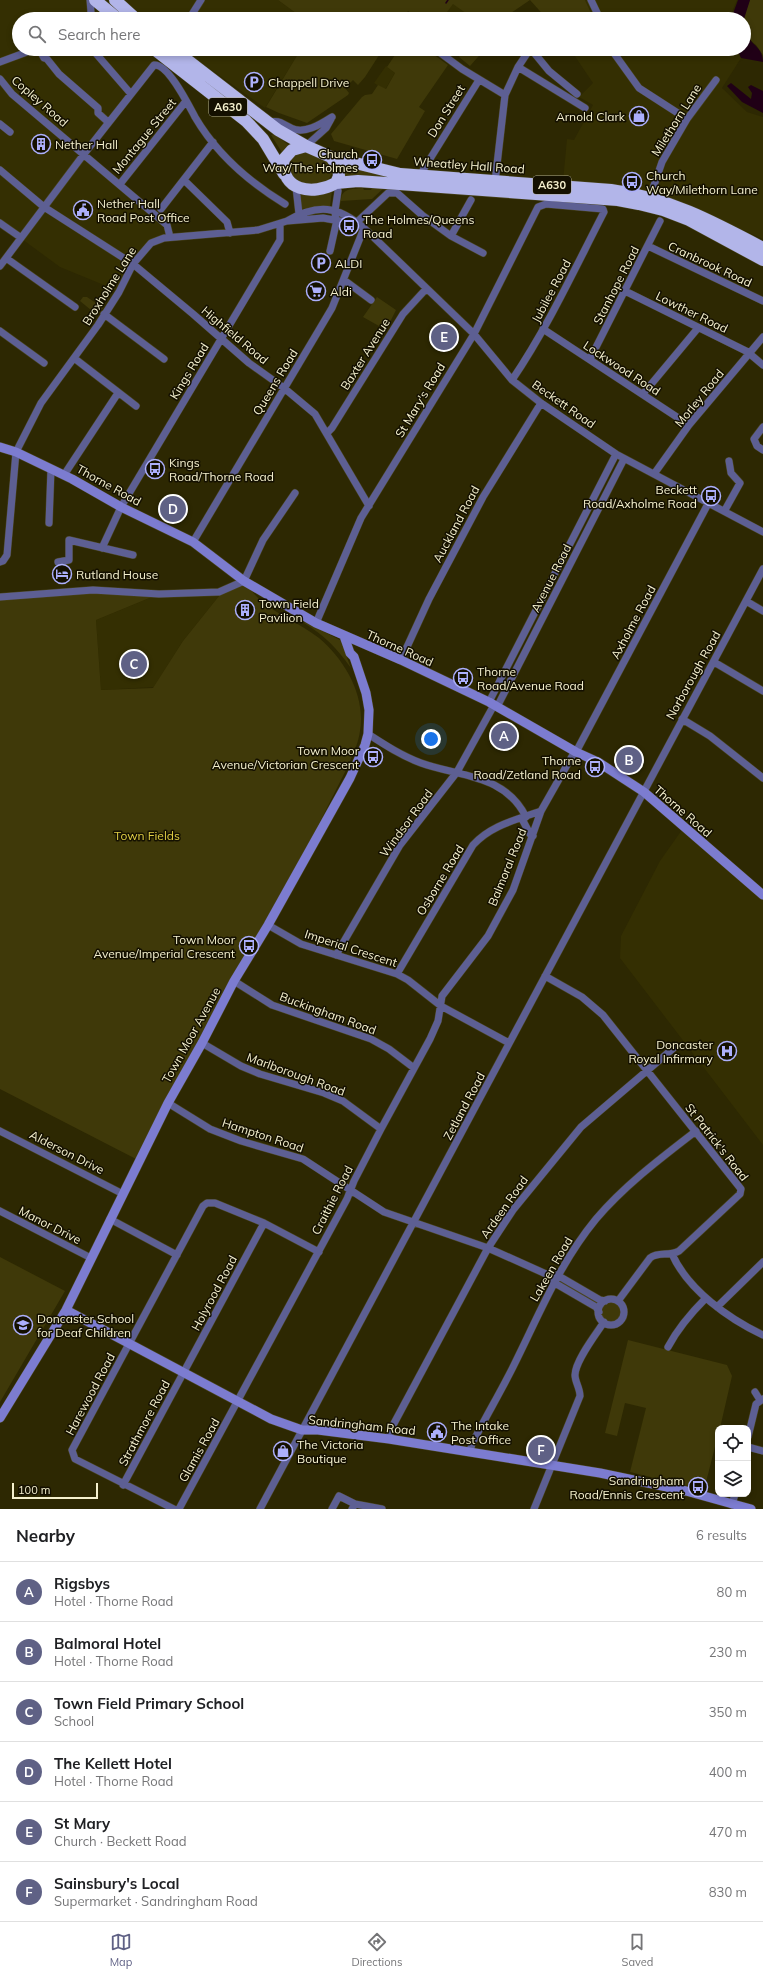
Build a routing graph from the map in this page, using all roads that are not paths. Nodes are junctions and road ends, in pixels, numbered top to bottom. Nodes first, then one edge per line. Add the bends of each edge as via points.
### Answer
1 (90, 0) edge
2 (95, 0) edge
3 (115, 0) edge
4 (591, 0) edge
5 (199, 3) edge
6 (105, 10) edge
7 (91, 12) edge
8 (128, 12) edge
9 (193, 12) edge
10 (597, 12) edge
11 (16, 56) edge
12 (43, 56) edge
13 (98, 56) edge
14 (163, 56) edge
15 (182, 56) edge
16 (446, 56) edge
17 (525, 56) edge
18 (536, 56) edge
19 (616, 56) edge
20 (0, 62) edge
21 (518, 67) junction
22 (0, 79) edge
23 (479, 80) junction
24 (716, 80) dead end
25 (131, 94) junction
26 (577, 94) dead end
27 (505, 95) junction
28 (186, 101) junction
29 (585, 108) dead end
30 (687, 119) junction
31 (108, 122) junction
32 (267, 122) junction
33 (0, 124) edge
34 (323, 131) junction
35 (10, 132) dead end
36 (213, 142) junction
37 (306, 146) junction
38 (84, 154) junction
39 (326, 154) junction
40 (0, 170) edge
41 (420, 175) junction
42 (286, 178) junction
43 (184, 180) junction
44 (495, 182) junction
45 (120, 184) junction
46 (296, 187) junction
47 (337, 187) junction
48 (426, 187) junction
49 (399, 192) junction
50 (650, 197) junction
51 (471, 200) dead end
52 (285, 204) dead end
53 (44, 207) junction
54 (161, 209) dead end
55 (604, 210) joint
56 (333, 211) junction
57 (342, 213) junction
58 (299, 214) junction
59 (313, 219) junction
60 (334, 219) junction
61 (660, 221) dead end
62 (0, 222) edge
63 (288, 222) junction
64 (357, 222) junction
65 (280, 224) junction
66 (364, 228) junction
67 (230, 233) junction
68 (450, 236) junction
69 (170, 237) junction
70 (20, 238) junction
71 (648, 246) junction
72 (763, 248) edge
73 (330, 251) dead end
74 (483, 253) dead end
75 (6, 258) junction
76 (763, 260) edge
77 (133, 264) junction
78 (0, 266) edge
79 (344, 280) junction
80 (426, 289) junction
81 (624, 292) junction
82 (371, 300) dead end
83 (763, 301) edge
84 (75, 307) dead end
85 (104, 314) junction
86 (698, 328) junction
87 (543, 329) junction
88 (0, 331) edge
89 (474, 334) junction
90 (763, 337) edge
91 (221, 339) junction
92 (750, 353) junction
93 (74, 358) junction
94 (164, 359) dead end
95 (590, 359) junction
96 (44, 364) dead end
97 (763, 365) edge
98 (512, 380) junction
99 (284, 388) junction
100 (118, 393) junction
101 (643, 394) junction
102 (541, 403) junction
103 (136, 406) dead end
104 (689, 425) junction
105 (761, 430) edge
106 (327, 433) junction
107 (0, 441) edge
108 (0, 447) edge
109 (13, 450) junction
110 (763, 450) edge
111 (616, 454) junction
112 (624, 458) junction
113 (729, 462) dead end
114 (51, 469) junction
115 (654, 474) junction
116 (64, 475) junction
117 (295, 493) dead end
118 (709, 502) junction
119 (369, 506) junction
120 (121, 507) junction
121 (725, 510) junction
122 (49, 523) dead end
123 (763, 532) edge
124 (193, 542) junction
125 (102, 548) junction
126 (133, 555) dead end
127 (0, 562) edge
128 (58, 562) dead end
129 (763, 569) edge
130 (244, 581) junction
131 (0, 597) edge
132 (746, 601) junction
133 (763, 611) edge
134 (316, 623) junction
135 (344, 636) junction
136 (360, 643) junction
137 (354, 657) junction
138 (401, 660) junction
139 (714, 662) junction
140 (763, 691) edge
141 (493, 705) junction
142 (682, 719) junction
143 (368, 734) junction
144 (576, 751) junction
145 (457, 772) junction
146 (763, 778) edge
147 (644, 792) junction
148 (541, 811) junction
149 (524, 818) junction
150 (533, 836) junction
151 (763, 895) edge
152 (268, 925) junction
153 (336, 955) junction
154 (397, 974) junction
155 (545, 976) junction
156 (234, 981) junction
157 (441, 1006) junction
158 (202, 1043) junction
159 (509, 1043) junction
160 (676, 1046) dead end
161 (414, 1068) junction
162 (647, 1069) junction
163 (168, 1103) junction
164 (381, 1129) junction
165 (0, 1131) edge
166 (696, 1131) junction
167 (350, 1191) junction
168 (124, 1194) junction
169 (0, 1211) edge
170 (110, 1220) junction
171 (264, 1223) junction
172 (414, 1223) junction
173 (488, 1248) junction
174 (318, 1252) junction
175 (672, 1254) junction
176 (177, 1255) junction
177 (91, 1258) junction
178 (763, 1262) edge
179 (555, 1279) junction
180 (706, 1298) junction
181 (605, 1301) junction
182 (618, 1301) junction
183 (717, 1307) junction
184 (66, 1310) junction
185 (598, 1312) junction
186 (604, 1322) junction
187 (763, 1335) edge
188 (129, 1343) junction
189 (668, 1347) dead end
190 (183, 1372) junction
191 (756, 1392) dead end
192 (762, 1400) edge
193 (238, 1402) junction
194 (0, 1418) edge
195 (751, 1425) edge
196 (302, 1430) junction
197 (389, 1439) junction
198 (751, 1448) edge
199 (470, 1451) junction
200 (763, 1451) edge
201 (550, 1466) junction
202 (123, 1484) junction
203 (733, 1497) edge
204 (732, 1505) junction
205 (353, 1507) edge
206 (174, 1509) edge
207 (179, 1509) edge
208 (260, 1509) edge
209 (332, 1509) edge
210 (382, 1509) edge
211 (534, 1509) edge
212 (751, 1509) edge

1 - 7 street
2 - 6 highway
3 - 8 highway
4 - 10 street
5 - 9 street
11 - 20 street
12 - 31 street via 59,74 98,108 98,113
13 - 25 street
14 - 42 highway, A630 via 246,121 263,139
15 - 32 highway, A630
16 - 23 street
17 - 21 street
18 - 26 street via 549,71
19 - 30 street via 639,88
21 - 27 street
21 - 29 street
22 - 38 street, Copley Road via 12,94
23 - 27 street
23 - 41 street, Don Street
24 - 30 street, Milethorn Lane
25 - 28 street via 151,68 157,65 173,80
25 - 31 street
27 - 44 street
28 - 36 street
28 - 45 street, Montague Street
30 - 50 street, Milethorn Lane via 661,163
31 - 38 street
32 - 34 street via 282,122 291,128 304,130 331,118
32 - 37 highway, A630
33 - 35 street
34 - 37 street
34 - 39 street via 319,141
36 - 43 street
36 - 52 street via 244,176
37 - 39 highway, Wheatley Hall Road
37 - 42 highway via 292,150 284,159
38 - 45 street, Copley Road
38 - 53 street
39 - 41 highway, Wheatley Hall Road / A630 via 381,170
39 - 47 highway via 338,167
40 - 53 street, Highfield Road
41 - 44 highway, Wheatley Hall Road / A630
42 - 46 highway
43 - 54 street
43 - 67 street via 226,222
44 - 50 highway, Wheatley Hall Road / A630 via 611,190
45 - 69 street, Copley Road via 167,225
46 - 47 highway, Wheatley Hall Road
46 - 58 street
47 - 48 highway, Wheatley Hall Road / A630 via 358,181
47 - 56 street
47 - 57 street
48 - 49 highway
48 - 76 highway, Wheatley Hall Road / A630 via 618,200 639,204 689,220
49 - 64 street via 389,192
49 - 68 street via 422,215
50 - 72 highway, Wheatley Hall Road / A630 via 687,210
51 - 68 street
53 - 70 street
53 - 77 street, Highfield Road
55 - 87 street, Jubilee Road
55 - 89 street, St Mary's Road via 546,204 538,207
56 - 57 street, Beckett Road
56 - 58 street, Beckett Road via 311,210
56 - 60 street
57 - 64 street, Beckett Road
58 - 59 street
58 - 63 street
59 - 60 street
59 - 63 street
60 - 64 street
60 - 73 street
61 - 71 street, Stanhope Road
62 - 70 street
63 - 65 street, Broxholme Lane
64 - 66 street, Beckett Road
65 - 67 street, Broxholme Lane via 258,230
65 - 91 street, Kings Road via 280,240
66 - 79 street, Queens Road
66 - 80 street, Beckett Road
67 - 69 street, Broxholme Lane
68 - 74 street
69 - 77 street, Broxholme Lane via 151,243
70 - 75 street
71 - 81 street, Stanhope Road
71 - 83 street, Cranbrook Road
75 - 78 street
75 - 84 street
77 - 85 street, Broxholme Lane
77 - 91 street, Highfield Road
79 - 82 street
79 - 99 street, Queens Road via 332,308
80 - 89 street, Beckett Road
80 - 106 street, Baxter Avenue via 403,314
81 - 86 street, Lowther Road
81 - 95 street, Stanhope Road
85 - 93 street, Broxholme Lane
85 - 94 street
86 - 92 street, Lowther Road
86 - 101 street
87 - 95 street, Lockwood Road
87 - 98 street, Jubilee Road
88 - 96 street
89 - 98 street, Beckett Road
89 - 119 street, St Mary's Road
90 - 92 street, Morley Road
91 - 99 street, Highfield Road via 248,363
91 - 120 street, Kings Road
92 - 97 street, Lowther Road
92 - 104 street, Morley Road
93 - 100 street
93 - 109 street, Broxholme Lane via 41,403
95 - 101 street, Lockwood Road
98 - 102 street, Beckett Road
99 - 106 street, Highfield Road via 315,414
99 - 124 street, Queens Road
100 - 103 street
100 - 116 street
101 - 104 street, Lockwood Road
102 - 111 street, Beckett Road
102 - 138 street, Auckland Road via 483,496 428,599
104 - 115 street, Morley Road
105 - 110 street via 754,443
106 - 119 street, Highfield Road
107 - 109 street, Thorne Road
108 - 109 street, Thorne Road
109 - 114 street, Thorne Road
109 - 127 street via 7,555
111 - 112 street, Beckett Road
111 - 141 street, Avenue Road
112 - 115 street, Beckett Road
112 - 141 street, Avenue Road
113 - 121 street via 731,472 740,483
114 - 116 street, Thorne Road
114 - 122 street
115 - 118 street, Beckett Road
116 - 120 street, Thorne Road
117 - 130 street via 263,540
118 - 121 street, Beckett Road
118 - 144 street, Axholme Road
119 - 134 street, St Mary's Road via 361,518
120 - 124 street, Thorne Road
120 - 125 street, Kings Road
121 - 123 street, Beckett Road
124 - 130 street, Thorne Road
125 - 126 street
125 - 128 street via 69,540 69,560
129 - 132 street, Norborough Road
130 - 131 street via 219,592 159,594 93,590
130 - 134 street, Thorne Road
132 - 133 street
132 - 139 street, Norborough Road
134 - 135 street, Thorne Road
135 - 136 street, Thorne Road
135 - 137 street, Town Moor Avenue
136 - 137 street
136 - 138 street, Thorne Road
137 - 143 street, Town Moor Avenue via 368,701
138 - 141 street, Thorne Road
139 - 140 street
139 - 142 street, Norborough Road
141 - 144 street, Thorne Road
141 - 145 street, Windsor Road
142 - 146 street via 710,736
142 - 147 street, Norborough Road
143 - 145 street via 401,755
143 - 152 street, Town Moor Avenue via 350,778
144 - 147 street, Thorne Road
144 - 148 street, Balmoral Road
145 - 149 street via 483,780 509,794 517,802
145 - 153 street, Windsor Road via 400,846
147 - 151 street, Thorne Road
147 - 155 street, Zetland Road
148 - 149 street, Osborne Road
148 - 150 street, Balmoral Road
149 - 150 street
149 - 154 street, Osborne Road via 492,829 473,845
150 - 157 street, Balmoral Road via 503,909 476,954 444,993
152 - 153 street, Imperial Crescent via 301,944
152 - 156 street, Town Moor Avenue
153 - 154 street, Imperial Crescent
154 - 157 street, Imperial Crescent
155 - 159 street, Zetland Road
155 - 162 street, St Patrick's Road via 594,1006
156 - 158 street, Town Moor Avenue
156 - 161 street, Buckingham Road via 272,1005 371,1039
157 - 159 street, Imperial Crescent
157 - 161 street, Craithie Road via 438,1021
158 - 163 street, Town Moor Avenue
158 - 164 street, Marlborough Road via 260,1074 343,1101
159 - 172 street, Zetland Road
160 - 162 street, Ardeen Road
161 - 164 street, Craithie Road
162 - 166 street, St Patrick's Road
162 - 173 street, Ardeen Road via 582,1127 513,1210
163 - 167 street, Hampton Road via 210,1129 303,1159
163 - 168 street, Town Moor Avenue
164 - 167 street, Craithie Road
165 - 168 street, Alderson Drive
166 - 175 street, St Patrick's Road via 741,1192 679,1251
166 - 179 street, Lakeen Road via 612,1201 575,1246
167 - 172 street, Hampton Road via 384,1212
167 - 174 street, Craithie Road
168 - 170 street, Town Moor Avenue
169 - 177 street, Manor Drive
170 - 176 street
170 - 177 street, Town Moor Avenue
171 - 174 street
171 - 176 street, Harewood Road via 215,1203 207,1203
171 - 190 street, Holyrood Road
172 - 173 street, Hampton Road
172 - 196 street, Zetland Road
173 - 179 street, Hampton Road
173 - 197 street, Ardeen Road via 391,1430
174 - 193 street, Craithie Road
175 - 180 street via 680,1269
175 - 182 street via 657,1254 650,1258
176 - 188 street, Harewood Road
177 - 184 street, Town Moor Avenue
178 - 183 street
179 - 181 street
179 - 185 street
179 - 199 street, Lakeen Road
180 - 183 street
180 - 189 street via 692,1312
181 - 182 street
181 - 185 street
182 - 186 street via 624,1310 622,1318 616,1324
183 - 187 street via 741,1324
184 - 188 street, Sandringham Road
184 - 194 street, Town Moor Avenue
185 - 186 street
186 - 201 street via 576,1370 580,1396
188 - 190 street, Sandringham Road
188 - 202 street, Harewood Road via 72,1450 75,1459
190 - 193 street, Sandringham Road
190 - 202 street, Strathmore Road
191 - 192 street
192 - 195 street via 756,1404
193 - 196 street, Sandringham Road via 271,1419
193 - 207 street, Glamis Road
196 - 197 street, Sandringham Road
196 - 208 street, Zetland Road
197 - 199 street, Sandringham Road
198 - 200 street
199 - 201 street, Sandringham Road
201 - 204 street, Sandringham Road via 600,1473 675,1489
201 - 211 street
202 - 206 street
203 - 204 street
204 - 212 street, Sandringham Road
205 - 209 street via 339,1496
205 - 210 street

